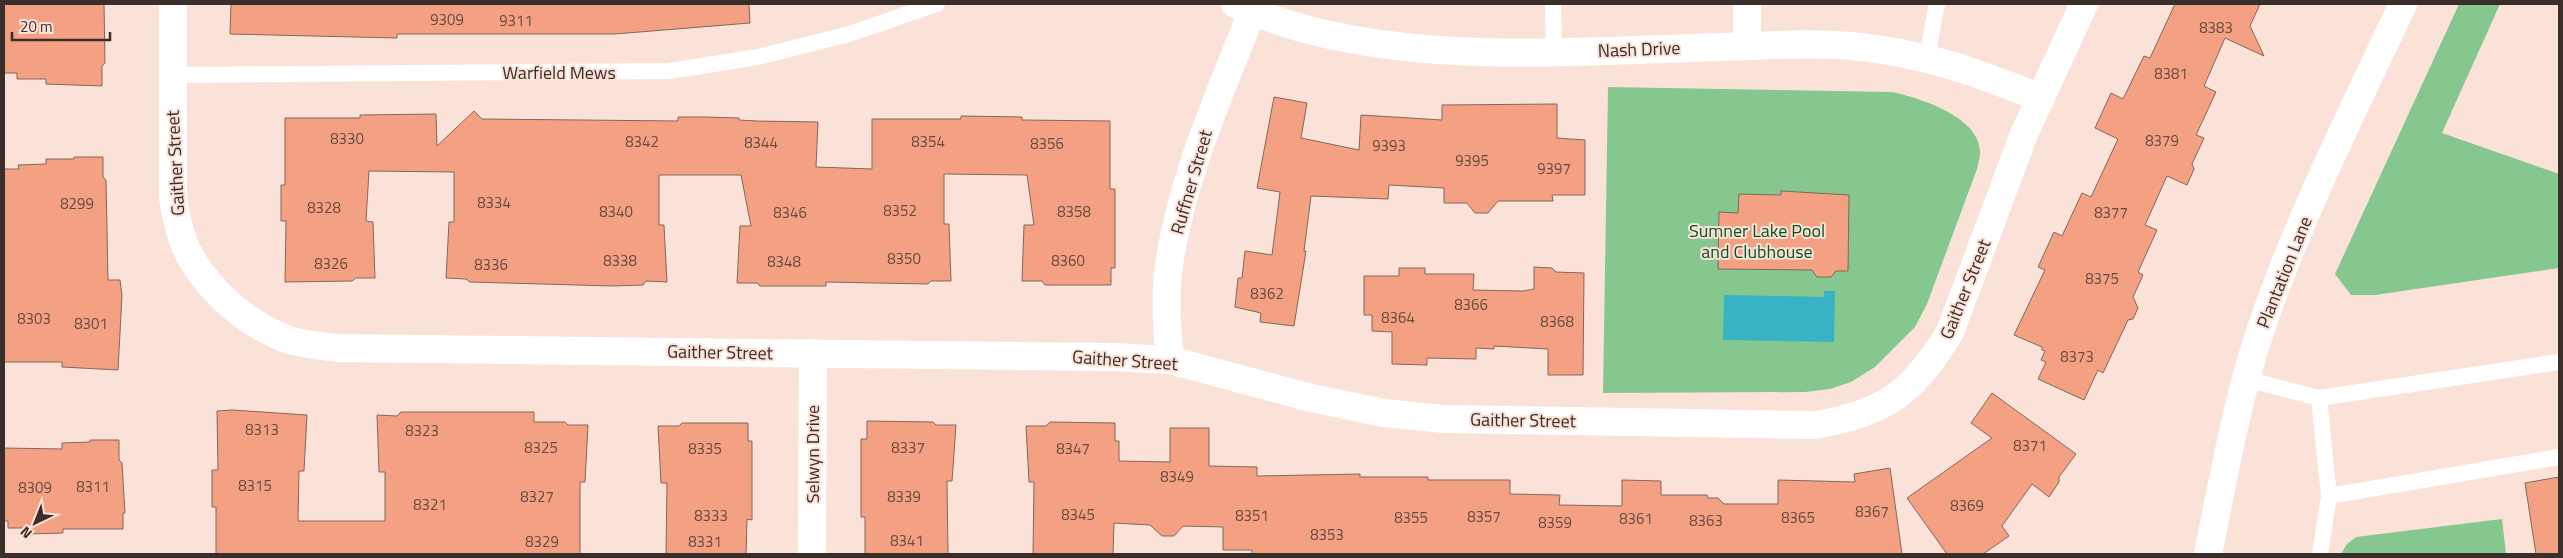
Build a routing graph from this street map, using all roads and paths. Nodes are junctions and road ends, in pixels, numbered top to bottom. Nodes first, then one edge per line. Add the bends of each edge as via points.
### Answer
1 (173, 4) edge
2 (936, 4) edge
3 (1553, 4) edge
4 (1747, 4) edge
5 (1937, 4) edge
6 (2084, 4) edge
7 (2402, 4) edge
8 (1243, 8) edge
9 (1747, 46) junction
10 (1554, 52) junction
11 (1927, 57) junction
12 (171, 75) junction
13 (2041, 98) junction
14 (813, 354) junction
15 (1170, 360) junction
16 (2559, 362) edge
17 (2246, 379) junction
18 (2319, 398) junction
19 (2559, 456) edge
20 (2329, 496) junction
21 (812, 554) edge
22 (2208, 554) edge
23 (2320, 554) edge

1 - 12 street, Gaither Street
2 - 12 lane, Warfield Mews via 849,34 758,57 670,70
3 - 10 lane
4 - 9 street
5 - 11 lane
6 - 13 street, Gaither Street
7 - 17 street, Plantation Lane via 2285,264
8 - 10 street, Nash Drive via 1298,27 1364,41 1455,51
8 - 15 street, Ruffner Street via 1178,216 1168,274 1166,319
9 - 10 street, Nash Drive
9 - 11 street, Nash Drive via 1830,45
11 - 13 street, Nash Drive via 1982,74
12 - 14 street, Gaither Street via 173,198 188,254 225,300 268,331 291,340 338,348
13 - 15 street, Gaither Street via 2024,134 1946,340 1933,362 1909,387 1881,406 1849,419 1815,425 1444,419 1384,413 1311,398
14 - 15 street, Gaither Street
14 - 21 street, Selwyn Drive
16 - 18 lane
17 - 18 lane
17 - 22 street, Plantation Lane
18 - 20 lane
19 - 20 lane
20 - 23 lane

